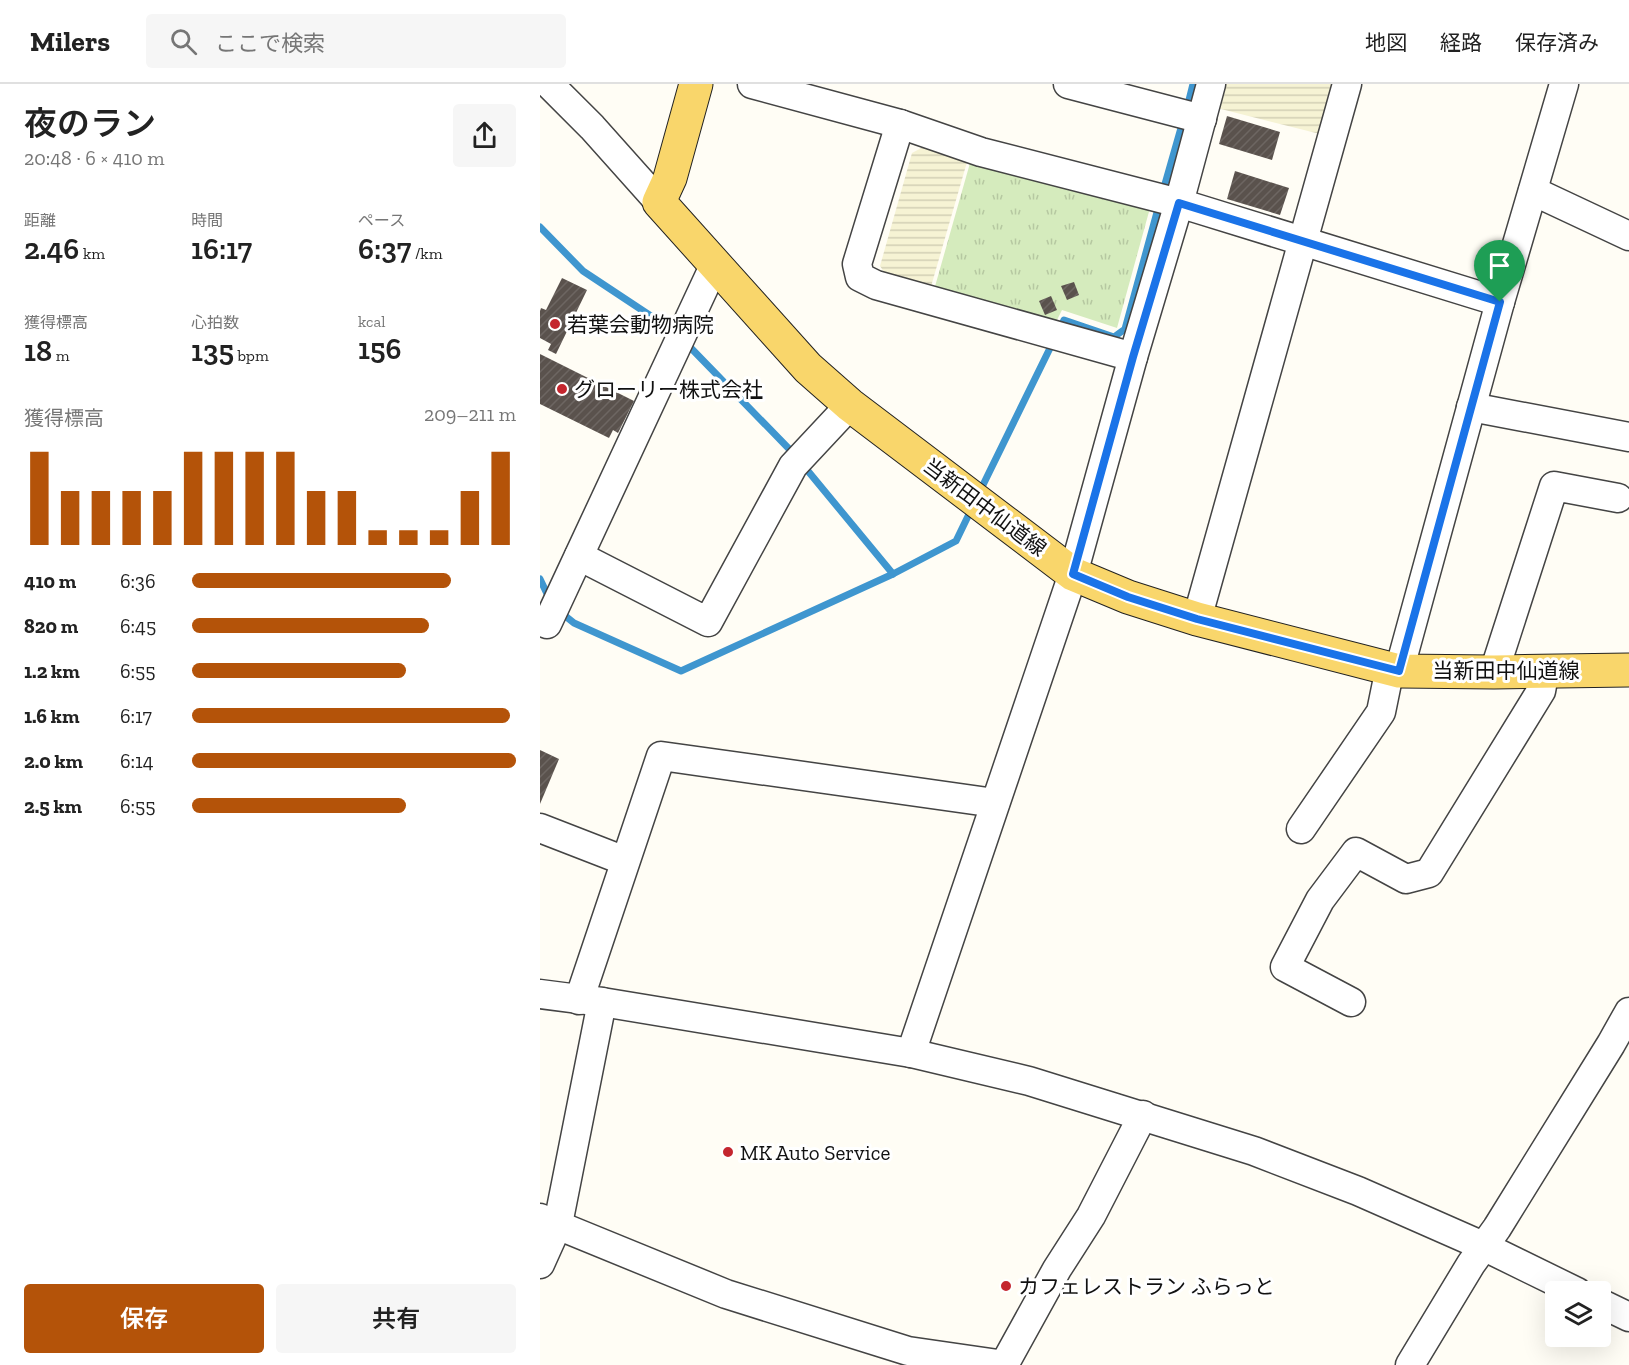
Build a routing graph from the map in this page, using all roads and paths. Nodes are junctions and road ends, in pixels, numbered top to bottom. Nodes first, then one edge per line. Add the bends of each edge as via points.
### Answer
1 (549, 84) edge
2 (696, 84) edge
3 (752, 84) edge
4 (1068, 84) edge
5 (1211, 84) edge
6 (1347, 84) edge
7 (1564, 84) edge
8 (1190, 116) junction
9 (900, 124) junction
10 (1533, 191) junction
11 (1167, 200) junction
12 (659, 202) junction
13 (1629, 236) edge
14 (1304, 241) junction
15 (715, 264) junction
16 (1500, 302) junction
17 (1133, 357) junction
18 (850, 405) junction
19 (1472, 407) junction
20 (1629, 437) edge
21 (1618, 498) dead end
22 (579, 556) junction
23 (1073, 574) junction
24 (550, 612) edge
25 (1197, 619) junction
26 (1394, 669) junction
27 (1629, 669) edge
28 (1545, 670) junction
29 (1494, 672) junction
30 (995, 803) junction
31 (540, 828) edge
32 (1301, 829) dead end
33 (625, 861) junction
34 (540, 994) edge
35 (591, 1001) junction
36 (1351, 1002) dead end
37 (1629, 1012) edge
38 (1620, 1048) edge
39 (911, 1053) junction
40 (1143, 1116) junction
41 (549, 1221) edge
42 (1483, 1246) junction
43 (540, 1264) edge
44 (1555, 1281) edge
45 (1611, 1308) edge
46 (1629, 1317) edge
47 (1005, 1365) edge
48 (1410, 1365) edge

1 - 12 street
2 - 12 main road via 670,178
3 - 9 street
4 - 8 street
5 - 8 street
6 - 14 street
7 - 10 street
8 - 11 street
9 - 11 street via 981,152
9 - 17 street via 857,264 860,277 876,285
10 - 13 street
10 - 16 street
11 - 14 street
11 - 17 street
12 - 15 main road, 当新田中仙道線
14 - 16 street
14 - 25 street
15 - 18 main road, 当新田中仙道線 via 808,368
15 - 22 street
16 - 19 street
17 - 23 street
18 - 22 street via 799,460 708,622
18 - 23 main road, 当新田中仙道線
19 - 20 street
19 - 26 street
21 - 29 street via 1554,486
22 - 24 street
23 - 25 main road, 当新田中仙道線
23 - 30 street
25 - 26 main road, 当新田中仙道線
26 - 29 main road, 当新田中仙道線
26 - 32 street via 1381,712
27 - 28 main road, 当新田中仙道線
28 - 29 main road, 当新田中仙道線
28 - 36 street via 1541,691 1429,873 1406,879 1356,852 1320,900 1285,967
30 - 33 street via 661,756
30 - 39 street
31 - 33 street
33 - 35 street
34 - 35 street
35 - 39 street
35 - 41 street
37 - 38 street
38 - 42 street
39 - 40 street via 1029,1081
40 - 42 street via 1254,1151
40 - 47 street
41 - 43 street
41 - 47 street via 726,1294 908,1351
42 - 44 street
42 - 48 street
45 - 46 street

